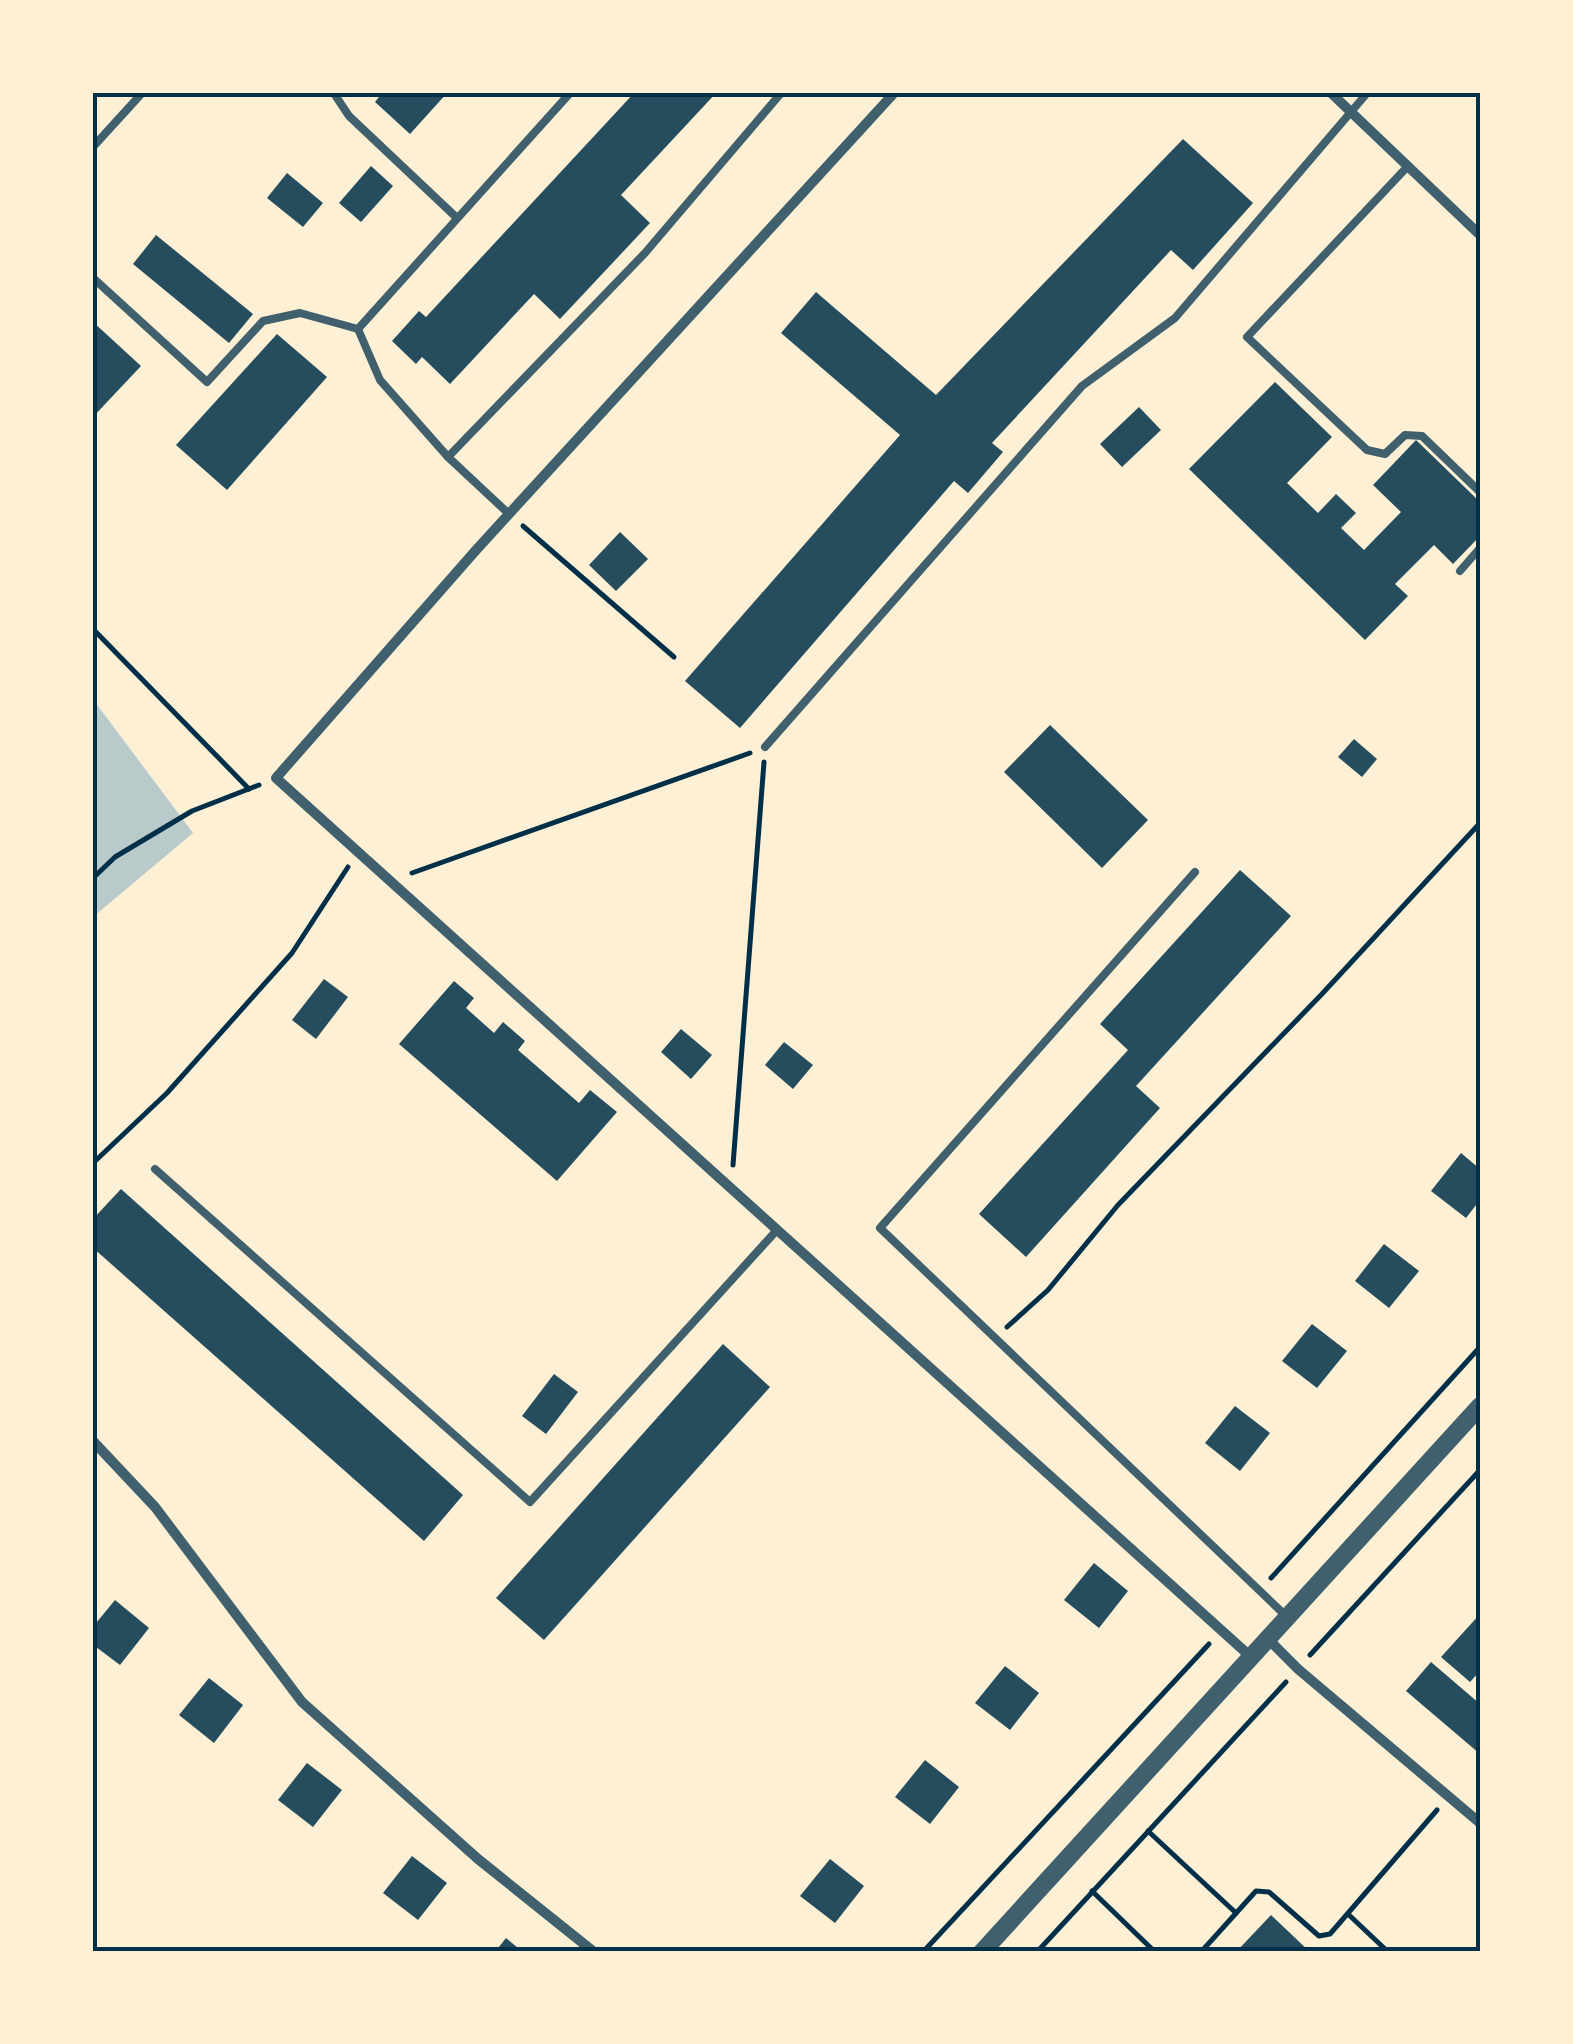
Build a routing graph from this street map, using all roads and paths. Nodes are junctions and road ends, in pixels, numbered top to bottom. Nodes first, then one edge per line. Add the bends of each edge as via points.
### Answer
1 (142, 92) edge
2 (333, 92) edge
3 (570, 92) edge
4 (782, 92) edge
5 (895, 92) edge
6 (1330, 92) edge
7 (1368, 92) edge
8 (1350, 112) junction
9 (92, 148) edge
10 (1408, 166) junction
11 (457, 218) junction
12 (1480, 235) edge
13 (92, 277) edge
14 (358, 329) junction
15 (448, 457) junction
16 (1480, 492) edge
17 (509, 514) junction
18 (1480, 548) edge
19 (1460, 571) dead end
20 (92, 628) edge
21 (674, 657) dead end
22 (765, 747) junction
23 (276, 778) junction
24 (249, 789) junction
25 (1480, 823) edge
26 (358, 852) junction
27 (1195, 872) dead end
28 (92, 879) edge
29 (390, 881) junction
30 (92, 1164) edge
31 (155, 1169) dead end
32 (731, 1189) junction
33 (776, 1230) junction
34 (995, 1337) junction
35 (1480, 1347) edge
36 (1480, 1406) edge
37 (92, 1440) edge
38 (98, 1449) edge
39 (1480, 1470) edge
40 (1259, 1590) junction
41 (1287, 1617) junction
42 (1222, 1630) junction
43 (1267, 1638) junction
44 (1252, 1657) junction
45 (1298, 1669) junction
46 (1448, 1796) junction
47 (1480, 1823) edge
48 (1148, 1831) junction
49 (1092, 1891) junction
50 (1236, 1913) junction
51 (1348, 1914) junction
52 (985, 1950) edge
53 (594, 1952) edge
54 (924, 1952) edge
55 (1037, 1952) edge
56 (1155, 1952) edge
57 (1201, 1952) edge
58 (1384, 1952) edge

1 - 9 lane
2 - 11 lane via 349,116
3 - 11 lane
4 - 15 lane via 645,253
5 - 17 street
6 - 8 street
7 - 8 lane
8 - 10 street
8 - 22 lane via 1176,318 1082,386
10 - 12 street
10 - 16 lane via 1246,337 1367,450 1385,454 1405,435 1422,436
11 - 14 lane
13 - 14 lane via 207,382 263,321 300,313
14 - 15 lane via 380,380
15 - 17 lane
17 - 21 path
17 - 23 street
18 - 19 lane
20 - 24 path
22 - 29 path
22 - 32 path
23 - 24 path
23 - 26 street
24 - 28 path via 192,811 115,857
25 - 34 path via 1118,1205 1048,1290
26 - 29 street
26 - 30 path via 292,953 167,1093
27 - 34 lane via 880,1228
29 - 32 street
31 - 33 lane via 530,1502
32 - 33 street
33 - 42 street
34 - 40 lane
35 - 40 path
36 - 41 street
37 - 38 street
38 - 53 street via 156,1507 302,1702
39 - 45 path
40 - 41 lane
41 - 43 street
42 - 44 street
42 - 54 path
43 - 44 street
43 - 45 street
44 - 52 street
45 - 46 street
45 - 48 path
46 - 47 street
46 - 51 path
48 - 49 path
48 - 50 path
49 - 55 path
49 - 56 path
50 - 51 path via 1256,1891 1270,1892 1319,1936 1330,1934
50 - 57 path
51 - 58 path

